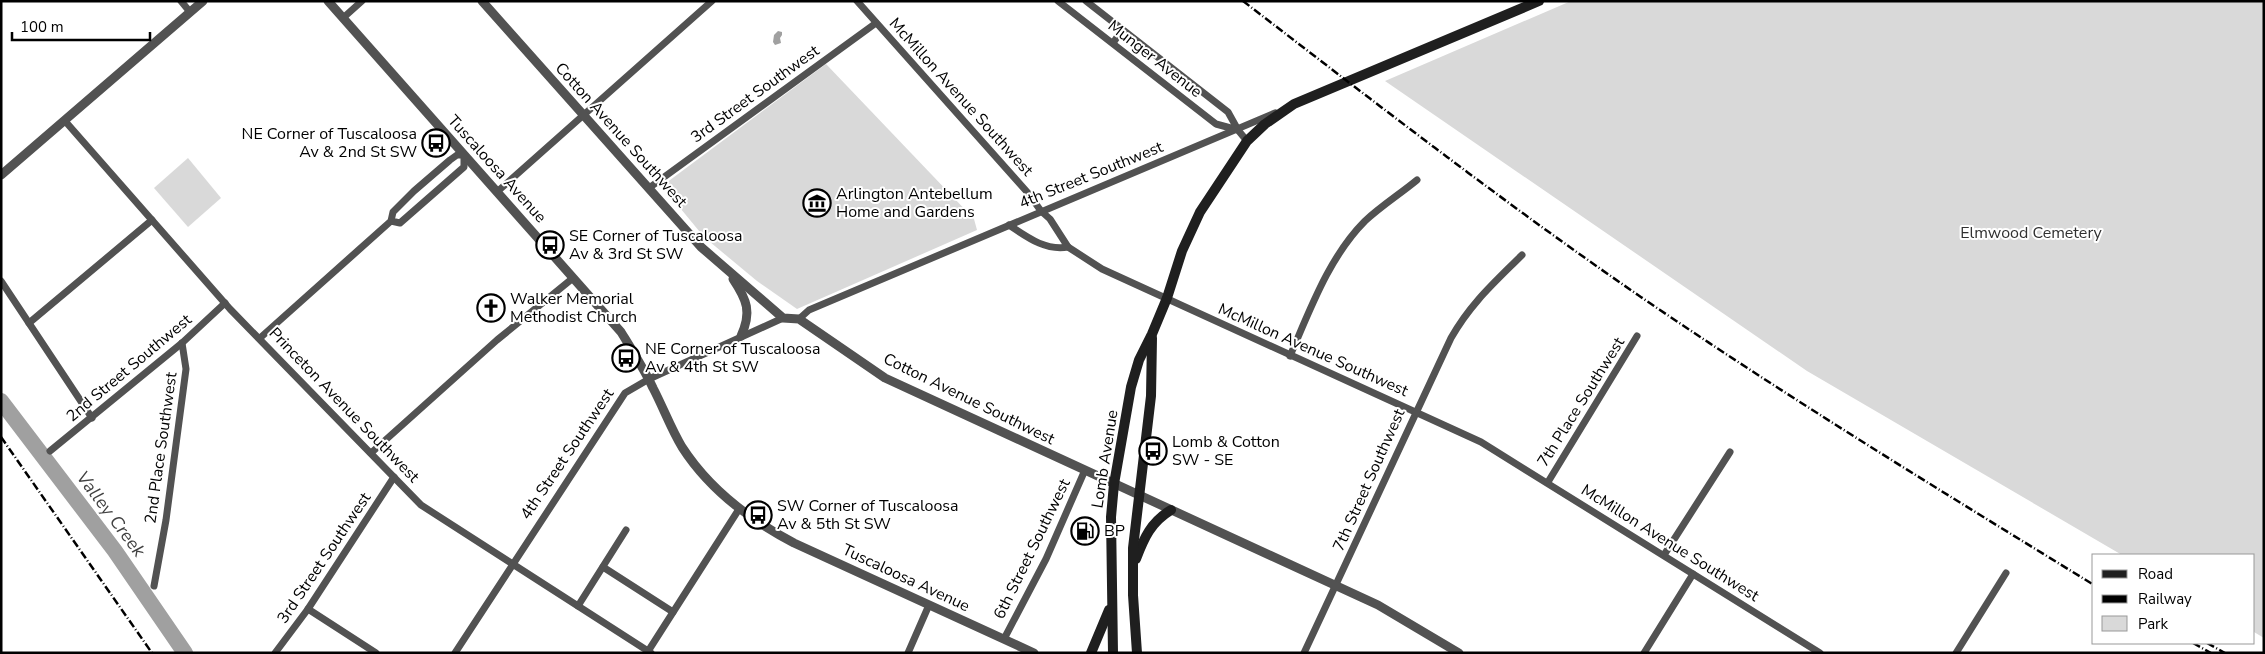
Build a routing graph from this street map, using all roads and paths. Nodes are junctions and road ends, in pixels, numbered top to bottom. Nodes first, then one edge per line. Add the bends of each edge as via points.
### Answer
1 (181, 1) edge
2 (203, 1) edge
3 (328, 1) edge
4 (362, 1) edge
5 (482, 1) edge
6 (712, 1) edge
7 (857, 1) edge
8 (1058, 1) edge
9 (1086, 1) edge
10 (1539, 1) edge
11 (1525, 4) edge
12 (190, 12) junction
13 (343, 18) junction
14 (876, 23) junction
15 (1122, 30) junction
16 (1113, 43) junction
17 (1294, 104) junction
18 (584, 116) junction
19 (64, 121) junction
20 (1238, 130) junction
21 (1248, 141) junction
22 (464, 155) junction
23 (1, 175) edge
24 (1417, 180) dead end
25 (649, 188) junction
26 (498, 191) junction
27 (1040, 211) junction
28 (152, 220) junction
29 (391, 221) junction
30 (1010, 225) junction
31 (1068, 247) junction
32 (1522, 256) dead end
33 (728, 270) junction
34 (573, 278) junction
35 (1, 281) edge
36 (1167, 298) junction
37 (225, 304) junction
38 (783, 318) junction
39 (799, 319) junction
40 (29, 323) junction
41 (1152, 334) junction
42 (741, 336) junction
43 (1637, 336) dead end
44 (260, 338) junction
45 (182, 343) junction
46 (1290, 356) junction
47 (649, 379) junction
48 (1416, 411) junction
49 (92, 418) junction
50 (50, 452) dead end
51 (1730, 452) dead end
52 (370, 453) junction
53 (1085, 470) junction
54 (394, 477) junction
55 (1548, 482) junction
56 (1114, 484) junction
57 (1139, 495) junction
58 (739, 509) junction
59 (1171, 510) junction
60 (626, 530) dead end
61 (1664, 555) junction
62 (513, 563) junction
63 (603, 567) junction
64 (1133, 567) junction
65 (1692, 574) junction
66 (2006, 574) dead end
67 (1337, 585) junction
68 (154, 586) dead end
69 (1111, 604) junction
70 (929, 605) junction
71 (578, 606) junction
72 (308, 609) junction
73 (673, 612) junction
74 (1004, 639) junction
75 (649, 652) edge
76 (275, 653) edge
77 (376, 653) edge
78 (455, 653) edge
79 (908, 653) edge
80 (1034, 653) edge
81 (1091, 653) edge
82 (1113, 653) edge
83 (1137, 653) edge
84 (1304, 653) edge
85 (1459, 653) edge
86 (1644, 653) edge
87 (1820, 653) edge
88 (1956, 653) edge

1 - 12 street
2 - 12 street
3 - 13 street, Tuscaloosa Avenue
4 - 13 street
5 - 18 street, Cotton Avenue Southwest
6 - 18 street
7 - 14 street, McMillon Avenue Southwest
8 - 16 street, Munger Avenue
9 - 15 street, Munger Avenue
10 - 11 main road, 4th Street Southwest
11 - 17 main road, 4th Street Southwest
12 - 19 street
13 - 22 street, Tuscaloosa Avenue
14 - 25 street, 3rd Street Southwest
14 - 27 street, McMillon Avenue Southwest via 1028,193
15 - 16 street
15 - 20 street, Munger Avenue via 1228,112
16 - 20 street, Munger Avenue via 1216,124
17 - 20 street, 4th Street Southwest
17 - 21 main road, Lomb Avenue via 1265,124
18 - 25 street, Cotton Avenue Southwest
18 - 26 street
19 - 23 street
19 - 28 street, Princeton Avenue Southwest
20 - 21 street, Munger Avenue
20 - 27 street, 4th Street Southwest
21 - 36 main road, Lomb Avenue via 1200,212 1182,251
22 - 26 street, Tuscaloosa Avenue
22 - 29 street via 450,160 414,191 393,212
22 - 29 street via 464,167 400,223
24 - 46 street via 1365,221 1350,238 1315,298
25 - 33 street, Cotton Avenue Southwest via 701,248
26 - 34 street, Tuscaloosa Avenue
27 - 30 street, 4th Street Southwest
27 - 31 street, McMillon Avenue Southwest via 1050,219
28 - 37 street, Princeton Avenue Southwest
28 - 40 street
29 - 44 street
30 - 31 street via 1037,243
30 - 39 street, 4th Street Southwest via 809,310
31 - 36 street, McMillon Avenue Southwest via 1102,269
32 - 48 street, 7th Street Southwest via 1464,314
33 - 38 street, Cotton Avenue Southwest
33 - 42 street via 747,306 747,324
34 - 47 street, Tuscaloosa Avenue via 621,332
34 - 52 street via 497,340
35 - 40 street
36 - 41 main road, Lomb Avenue
36 - 46 street, McMillon Avenue Southwest
37 - 44 street, Princeton Avenue Southwest
37 - 45 street, 2nd Street Southwest
38 - 39 street
38 - 42 street, 4th Street Southwest
39 - 53 street, Cotton Avenue Southwest via 885,378
40 - 49 street
41 - 56 main road, Lomb Avenue via 1139,360 1132,387
41 - 57 main road, Lomb Avenue via 1151,396
42 - 47 street, 4th Street Southwest
43 - 55 street, 7th Place Southwest
44 - 52 street, Princeton Avenue Southwest
45 - 49 street, 2nd Street Southwest
45 - 68 street, 2nd Place Southwest via 186,368
46 - 48 street, McMillon Avenue Southwest
47 - 58 street, Tuscaloosa Avenue via 681,445 712,483
47 - 62 street, 4th Street Southwest via 625,393
48 - 55 street, McMillon Avenue Southwest via 1481,442
48 - 67 street, 7th Street Southwest
49 - 50 street, 2nd Street Southwest
51 - 61 street
52 - 54 street, Princeton Avenue Southwest
53 - 56 street, Cotton Avenue Southwest
53 - 74 street, 6th Street Southwest via 1046,559
54 - 62 street, Princeton Avenue Southwest via 421,505
54 - 72 street, 3rd Street Southwest
55 - 61 street, McMillon Avenue Southwest
56 - 57 street, Cotton Avenue Southwest
56 - 69 main road, Lomb Avenue
57 - 59 street, Cotton Avenue Southwest
57 - 64 main road, Lomb Avenue
58 - 70 street, Tuscaloosa Avenue via 791,542
58 - 73 street
59 - 64 main road via 1159,518 1144,536
59 - 67 street, Cotton Avenue Southwest
60 - 63 street
61 - 65 street, McMillon Avenue Southwest
62 - 71 street, Princeton Avenue Southwest
62 - 78 street, 4th Street Southwest
63 - 71 street
63 - 73 street
64 - 83 main road, Lomb Avenue
65 - 86 street
65 - 87 street, McMillon Avenue Southwest
66 - 88 street
67 - 84 street, 7th Street Southwest
67 - 85 street, Cotton Avenue Southwest
69 - 81 main road
69 - 82 main road, Lomb Avenue
70 - 74 street, Tuscaloosa Avenue
70 - 79 street
71 - 75 street, Princeton Avenue Southwest
72 - 76 street, 3rd Street Southwest
72 - 77 street
73 - 75 street
74 - 80 street, Tuscaloosa Avenue

